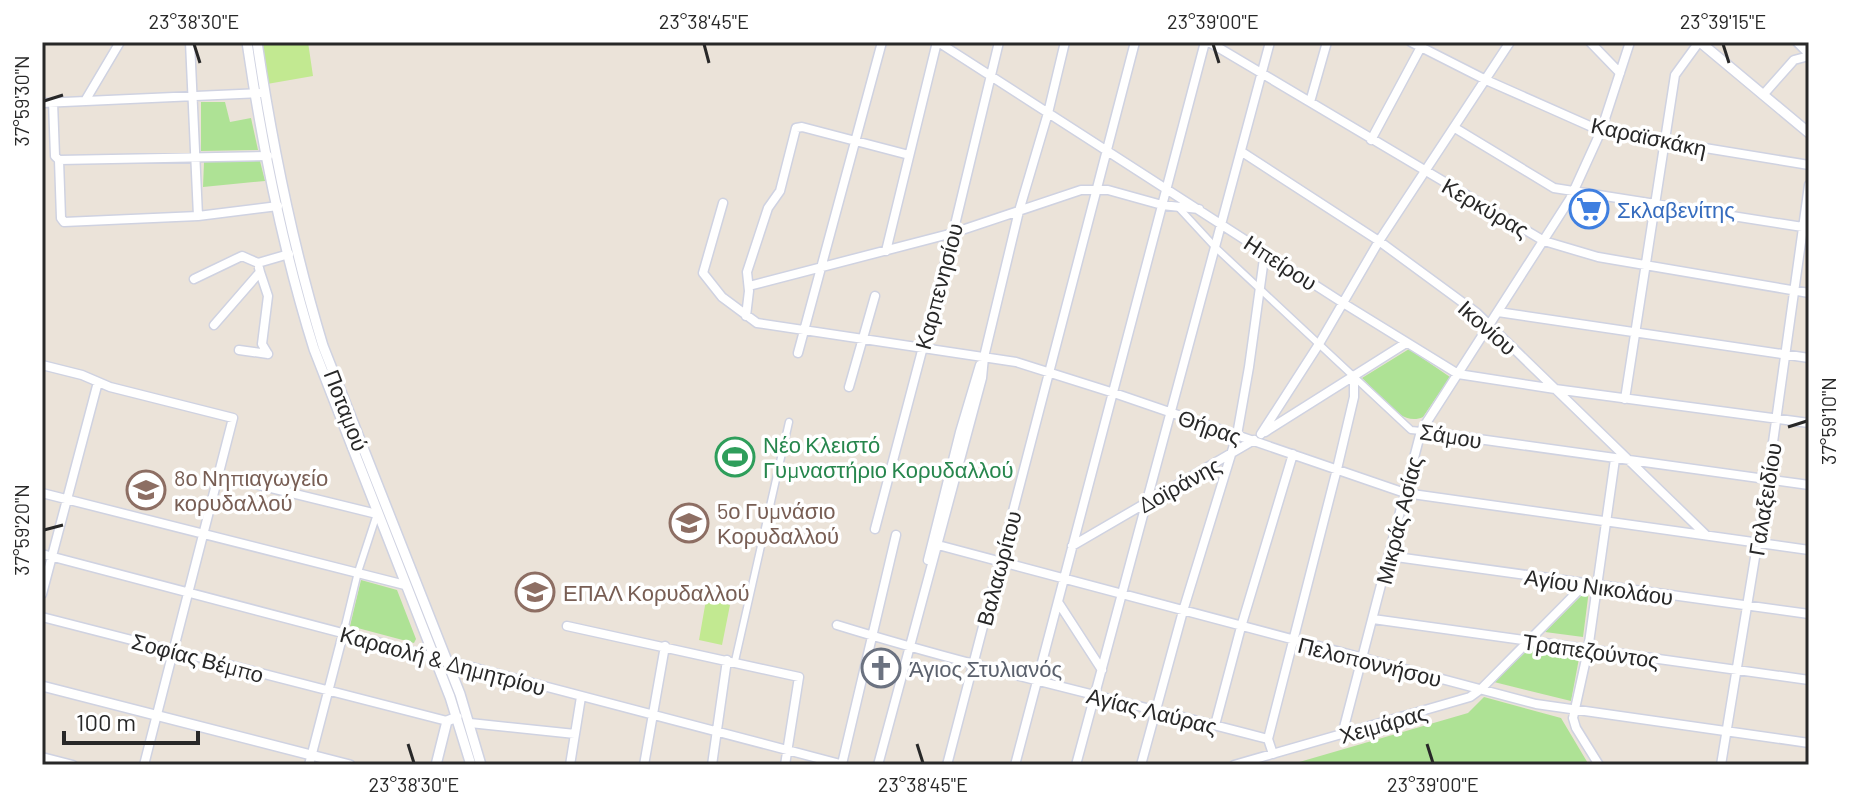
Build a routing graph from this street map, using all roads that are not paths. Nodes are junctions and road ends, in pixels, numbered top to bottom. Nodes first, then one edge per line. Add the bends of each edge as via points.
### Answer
1 (120, 42) edge
2 (190, 42) edge
3 (247, 42) edge
4 (257, 42) edge
5 (882, 42) edge
6 (938, 42) edge
7 (999, 42) edge
8 (1065, 42) edge
9 (1135, 42) edge
10 (1207, 42) edge
11 (1270, 42) edge
12 (1327, 42) edge
13 (1411, 42) edge
14 (1510, 42) edge
15 (1590, 42) edge
16 (1630, 42) edge
17 (1700, 42) edge
18 (1797, 42) edge
19 (1422, 45) edge
20 (1809, 55) edge
21 (1263, 73) junction
22 (1620, 73) junction
23 (989, 76) junction
24 (1486, 80) junction
25 (260, 93) junction
26 (193, 95) junction
27 (1763, 95) junction
28 (85, 101) junction
29 (53, 102) junction
30 (1310, 102) junction
31 (42, 103) edge
32 (1048, 113) junction
33 (1455, 128) junction
34 (1601, 131) junction
35 (1809, 133) edge
36 (1371, 140) junction
37 (1663, 141) junction
38 (856, 142) junction
39 (1107, 150) junction
40 (1242, 152) junction
41 (909, 155) junction
42 (268, 156) junction
43 (195, 157) junction
44 (59, 160) junction
45 (1809, 165) edge
46 (1424, 172) junction
47 (1809, 185) edge
48 (1168, 188) junction
49 (1096, 189) junction
50 (1574, 190) junction
51 (723, 203) dead end
52 (1656, 203) junction
53 (1162, 205) junction
54 (278, 206) junction
55 (1179, 208) junction
56 (1200, 209) junction
57 (1019, 211) junction
58 (198, 216) junction
59 (1223, 224) junction
60 (1806, 228) edge
61 (953, 233) junction
62 (1379, 241) junction
63 (1544, 241) junction
64 (1216, 248) junction
65 (886, 251) junction
66 (1265, 251) junction
67 (289, 254) junction
68 (1645, 266) junction
69 (259, 267) junction
70 (820, 268) junction
71 (194, 279) dead end
72 (749, 286) junction
73 (1260, 289) junction
74 (1794, 291) junction
75 (1809, 293) edge
76 (875, 296) dead end
77 (1343, 303) junction
78 (1498, 312) junction
79 (746, 316) junction
80 (214, 325) dead end
81 (1489, 326) junction
82 (805, 329) junction
83 (1635, 332) junction
84 (863, 338) junction
85 (1406, 343) junction
86 (1319, 344) junction
87 (922, 347) junction
88 (239, 350) dead end
89 (798, 353) dead end
90 (1784, 354) junction
91 (984, 357) junction
92 (1809, 358) edge
93 (42, 365) edge
94 (1048, 371) junction
95 (1458, 374) junction
96 (1354, 375) junction
97 (98, 382) junction
98 (849, 387) dead end
99 (1555, 389) junction
100 (1114, 393) junction
101 (1625, 399) junction
102 (1171, 412) junction
103 (1777, 418) junction
104 (789, 422) dead end
105 (1809, 423) edge
106 (1421, 431) junction
107 (1261, 434) junction
108 (1237, 435) junction
109 (1253, 440) junction
110 (1293, 454) junction
111 (1230, 455) junction
112 (1615, 459) junction
113 (1629, 461) junction
114 (1337, 469) junction
115 (218, 475) junction
116 (1768, 478) junction
117 (1809, 485) edge
118 (42, 493) edge
119 (1405, 493) junction
120 (65, 499) junction
121 (1147, 501) junction
122 (377, 514) junction
123 (1606, 522) junction
124 (875, 529) dead end
125 (203, 534) junction
126 (896, 535) dead end
127 (1706, 535) junction
128 (1758, 543) junction
129 (938, 545) junction
130 (1072, 546) junction
131 (1809, 550) edge
132 (47, 556) edge
133 (1389, 556) junction
134 (1000, 563) junction
135 (358, 572) junction
136 (1064, 578) junction
137 (1585, 584) junction
138 (405, 585) junction
139 (1596, 586) junction
140 (188, 593) junction
141 (42, 594) edge
142 (1122, 594) junction
143 (1058, 602) junction
144 (1748, 606) junction
145 (1183, 611) junction
146 (1809, 614) edge
147 (42, 617) edge
148 (1373, 619) junction
149 (837, 625) dead end
150 (567, 626) dead end
151 (915, 627) junction
152 (1241, 627) junction
153 (343, 634) junction
154 (874, 636) junction
155 (1294, 641) junction
156 (1527, 641) junction
157 (665, 646) junction
158 (910, 646) junction
159 (1588, 650) junction
160 (173, 651) junction
161 (433, 658) junction
162 (1361, 658) junction
163 (445, 661) junction
164 (731, 661) junction
165 (972, 663) junction
166 (1102, 670) junction
167 (1737, 670) junction
168 (1809, 680) edge
169 (1036, 681) junction
170 (42, 686) edge
171 (1481, 689) junction
172 (328, 691) junction
173 (1095, 696) junction
174 (581, 697) junction
175 (1157, 709) junction
176 (1574, 711) junction
177 (652, 715) junction
178 (157, 716) junction
179 (452, 719) junction
180 (470, 723) junction
181 (1215, 725) junction
182 (718, 732) junction
183 (1726, 732) junction
184 (575, 734) junction
185 (1342, 735) junction
186 (1268, 739) junction
187 (1809, 743) edge
188 (787, 750) junction
189 (1273, 754) junction
190 (42, 757) edge
191 (310, 760) edge
192 (73, 765) edge
193 (144, 765) edge
194 (350, 765) edge
195 (436, 765) edge
196 (471, 765) edge
197 (481, 765) edge
198 (570, 765) edge
199 (644, 765) edge
200 (712, 765) edge
201 (785, 765) edge
202 (843, 765) edge
203 (878, 765) edge
204 (947, 765) edge
205 (1015, 765) edge
206 (1076, 765) edge
207 (1141, 765) edge
208 (1234, 765) edge
209 (1599, 765) edge
210 (1721, 765) edge

1 - 28 street
2 - 26 street
3 - 25 street, Ποταμού
4 - 25 street, Ποταμού
5 - 38 street
6 - 23 street, Ηπείρου
6 - 41 street
7 - 23 street, Καρπενησίου
8 - 32 street
9 - 39 street, Βαλαωρίτου
10 - 21 street, Κερκύρας
10 - 48 street
11 - 21 street
12 - 30 street
13 - 19 street, Καραϊσκάκη
14 - 24 street
15 - 22 street
16 - 22 street, Μικράς Ασίας
17 - 27 street
17 - 37 street via 1675,75
18 - 20 street
19 - 24 street, Καραϊσκάκη
19 - 36 street
20 - 27 street via 1794,60
21 - 30 street, Κερκύρας
21 - 40 street
22 - 34 street, Μικράς Ασίας
23 - 32 street, Ηπείρου
23 - 61 street, Καρπενησίου
24 - 33 street
24 - 34 street, Καραϊσκάκη
25 - 26 street
25 - 42 street, Ποταμού
25 - 163 street, Ποταμού via 326,356
26 - 28 street
26 - 43 street
27 - 35 street
28 - 29 street
29 - 31 street
29 - 44 street
30 - 36 street, Κερκύρας
32 - 39 street, Ηπείρου
32 - 57 street
33 - 46 street
33 - 50 street via 1542,182
34 - 37 street, Καραϊσκάκη
34 - 50 street, Μικράς Ασίας
36 - 46 street, Κερκύρας
37 - 45 street, Καραϊσκάκη
37 - 52 street
38 - 41 street
38 - 70 street
38 - 72 street via 798,127 780,191 768,208 750,262
39 - 48 street, Ηπείρου
39 - 49 street, Βαλαωρίτου
40 - 59 street
40 - 62 street, Ικονίου
41 - 65 street
42 - 43 street
42 - 54 street, Ποταμού
43 - 44 street
43 - 58 street
44 - 58 street via 64,222
46 - 62 street
46 - 63 street, Κερκύρας
47 - 60 street, Γαλαξειδίου
48 - 53 street
48 - 56 street, Ηπείρου
49 - 53 street
49 - 57 street
49 - 94 street, Βαλαωρίτου
50 - 52 street
50 - 63 street, Μικράς Ασίας
51 - 79 street, Θήρας via 703,273
52 - 60 street
52 - 68 street
53 - 55 street
53 - 100 street
54 - 58 street
54 - 67 street, Ποταμού
55 - 56 street
55 - 64 street, Σάμου
56 - 59 street, Ηπείρου
57 - 61 street
57 - 91 street
59 - 64 street
59 - 66 street, Ηπείρου
60 - 74 street, Γαλαξειδίου
61 - 65 street
61 - 87 street, Καρπενησίου
62 - 77 street
62 - 81 street, Ικονίου
63 - 68 street, Κερκύρας
63 - 78 street, Μικράς Ασίας
64 - 73 street, Σάμου
64 - 102 street
65 - 70 street
66 - 73 street
66 - 77 street, Ηπείρου
67 - 69 street
67 - 122 street, Ποταμού via 317,358
68 - 74 street, Κερκύρας
68 - 83 street
69 - 71 street via 242,256
69 - 80 street
69 - 88 street via 268,296 262,344 268,354
70 - 72 street
70 - 82 street
72 - 79 street
73 - 86 street, Σάμου
73 - 108 street
74 - 75 street, Κερκύρας
74 - 90 street, Γαλαξειδίου
76 - 84 street
77 - 85 street, Ηπείρου
77 - 86 street
78 - 81 street, Μικράς Ασίας
78 - 83 street
79 - 82 street, Θήρας via 757,323
81 - 95 street, Μικράς Ασίας
81 - 99 street, Ικονίου
82 - 84 street, Θήρας
82 - 89 street
83 - 90 street
83 - 101 street
84 - 87 street, Θήρας
84 - 98 street
85 - 95 street, Ηπείρου
85 - 96 street, Δοϊράνης
86 - 96 street, Σάμου
86 - 107 street
87 - 91 street, Θήρας
87 - 124 street, Καρπενησίου
90 - 92 street
90 - 103 street, Γαλαξειδίου
91 - 94 street, Θήρας
91 - 129 street
91 - 151 street via 943,497
93 - 97 street
94 - 100 street, Θήρας
94 - 134 street, Βαλαωρίτου
95 - 99 street, Ηπείρου
95 - 106 street, Μικράς Ασίας
96 - 106 street, Σάμου via 1411,430
96 - 107 street, Δοϊράνης
96 - 114 street
97 - 115 street via 233,418
97 - 120 street
99 - 101 street, Ηπείρου
99 - 113 street, Ικονίου
100 - 102 street, Θήρας
100 - 130 street
101 - 103 street, Ηπείρου
102 - 108 street, Θήρας
102 - 121 street
103 - 105 street, Ηπείρου
103 - 116 street, Γαλαξειδίου
104 - 164 street
106 - 112 street, Σάμου
106 - 119 street, Μικράς Ασίας
107 - 109 street, Δοϊράνης
108 - 109 street, Θήρας
108 - 111 street
109 - 110 street, Θήρας
109 - 111 street, Δοϊράνης
110 - 114 street, Θήρας
110 - 152 street
111 - 121 street, Δοϊράνης
111 - 145 street
112 - 113 street, Σάμου
112 - 123 street
113 - 116 street, Σάμου
113 - 127 street, Ικονίου
114 - 119 street, Θήρας
114 - 155 street
115 - 122 street
115 - 125 street
116 - 117 street, Σάμου
116 - 128 street, Γαλαξειδίου
118 - 120 street
119 - 123 street, Θήρας
119 - 133 street, Μικράς Ασίας
120 - 125 street
120 - 132 street
121 - 130 street, Δοϊράνης
121 - 142 street
122 - 135 street
122 - 138 street, Ποταμού
123 - 127 street, Θήρας
123 - 139 street
125 - 135 street
125 - 140 street
126 - 154 street
127 - 128 street, Θήρας
128 - 131 street, Θήρας
128 - 144 street, Γαλαξειδίου
129 - 134 street, Πελοποννήσου
129 - 151 street
130 - 136 street
132 - 140 street, Καραολή & Δημητρίου
132 - 141 street
133 - 137 street, Αγίου Νικολάου
133 - 148 street, Μικράς Ασίας
134 - 136 street, Πελοποννήσου
134 - 165 street, Βαλαωρίτου
135 - 138 street
135 - 153 street
136 - 142 street, Πελοποννήσου
136 - 143 street
137 - 139 street, Αγίου Νικολάου
137 - 156 street, Χειμάρας
138 - 161 street, Ποταμού
139 - 144 street, Αγίου Νικολάου
139 - 159 street
140 - 153 street, Καραολή & Δημητρίου
140 - 160 street
142 - 145 street, Πελοποννήσου
142 - 166 street
143 - 166 street
143 - 169 street
144 - 146 street, Αγίου Νικολάου
144 - 167 street, Γαλαξειδίου
145 - 152 street, Πελοποννήσου
145 - 175 street
147 - 160 street, Σοφίας Βέμπο
148 - 156 street, Τραπεζούντος
148 - 162 street, Μικράς Ασίας
149 - 154 street, Αγίας Λαύρας
150 - 157 street
151 - 158 street
152 - 155 street, Πελοποννήσου
152 - 181 street
153 - 161 street, Καραολή & Δημητρίου
153 - 172 street
154 - 158 street, Αγίας Λαύρας
154 - 202 street
155 - 162 street, Πελοποννήσου
155 - 186 street
156 - 159 street, Τραπεζούντος
156 - 171 street, Χειμάρας
157 - 164 street
157 - 177 street
158 - 165 street, Αγίας Λαύρας
158 - 203 street
159 - 167 street, Τραπεζούντος
159 - 176 street
160 - 172 street, Σοφίας Βέμπο
160 - 178 street
161 - 163 street, Καραολή & Δημητρίου
161 - 179 street, Ποταμού
162 - 171 street, Πελοποννήσου
162 - 185 street, Μικράς Ασίας
163 - 174 street, Καραολή & Δημητρίου
163 - 180 street, Ποταμού
164 - 182 street
164 - 188 street via 799,677
165 - 169 street, Αγίας Λαύρας
165 - 204 street, Βαλαωρίτου
166 - 173 street
167 - 168 street, Τραπεζούντος
167 - 183 street, Γαλαξειδίου
169 - 173 street, Αγίας Λαύρας
169 - 205 street
170 - 178 street
171 - 176 street, Πελοποννήσου
171 - 185 street, Χειμάρας via 1458,702
172 - 179 street, Σοφίας Βέμπο
172 - 191 street
173 - 175 street, Αγίας Λαύρας
173 - 206 street
174 - 177 street, Καραολή & Δημητρίου
174 - 184 street
175 - 181 street, Αγίας Λαύρας
175 - 207 street
176 - 183 street, Πελοποννήσου
176 - 209 street via 1576,728
177 - 182 street, Καραολή & Δημητρίου
177 - 199 street
178 - 191 street
178 - 193 street
179 - 195 street
179 - 196 street, Ποταμού
180 - 184 street
180 - 197 street, Ποταμού
181 - 186 street, Αγίας Λαύρας
182 - 188 street, Καραολή & Δημητρίου
182 - 200 street
183 - 187 street, Πελοποννήσου
183 - 210 street, Γαλαξειδίου
184 - 198 street
185 - 189 street, Χειμάρας
186 - 189 street
188 - 201 street
188 - 202 street, Καραολή & Δημητρίου
189 - 208 street, Χειμάρας
190 - 192 street
191 - 194 street

